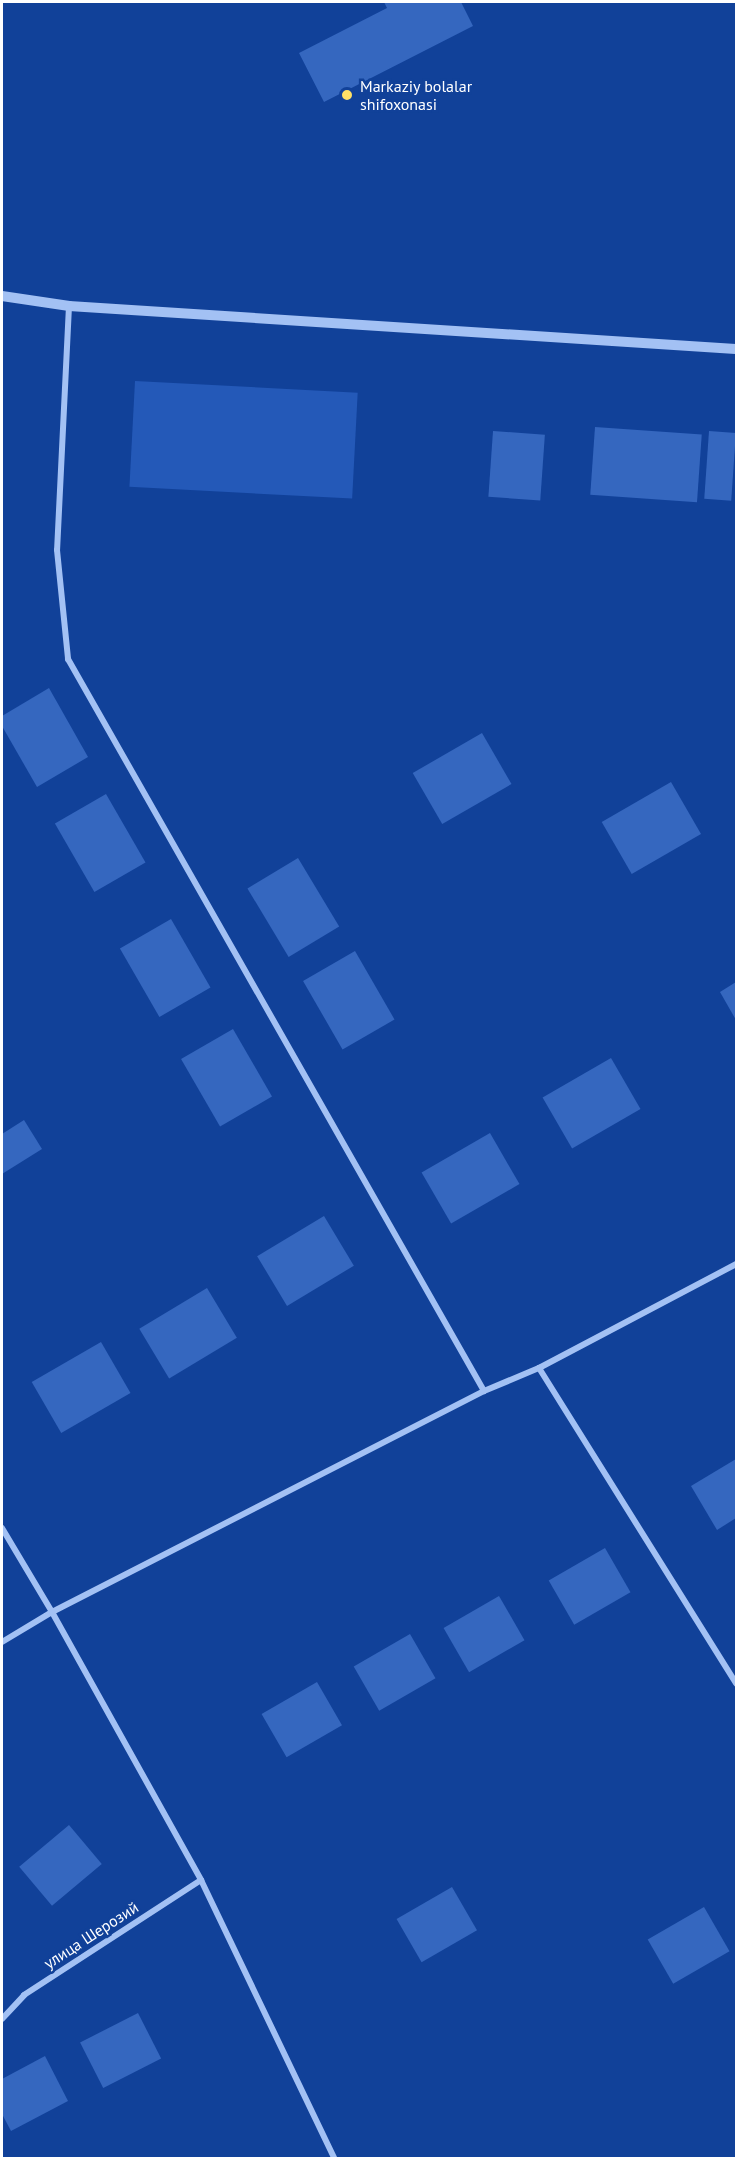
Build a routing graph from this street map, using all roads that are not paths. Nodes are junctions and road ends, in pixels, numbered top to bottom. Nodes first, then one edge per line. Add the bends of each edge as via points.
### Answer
1 (2, 296) edge
2 (69, 306) junction
3 (736, 349) edge
4 (736, 1264) edge
5 (539, 1368) junction
6 (484, 1391) junction
7 (2, 1528) edge
8 (52, 1612) junction
9 (2, 1642) edge
10 (736, 1683) edge
11 (201, 1880) junction
12 (2, 2019) edge
13 (334, 2158) edge

1 - 2 street
2 - 3 street
2 - 6 street via 57,550 68,659
4 - 5 street
5 - 6 street
5 - 10 street
6 - 8 street
7 - 8 street
8 - 9 street
8 - 11 street
11 - 12 street, улица Шерозий via 24,1995
11 - 13 street

